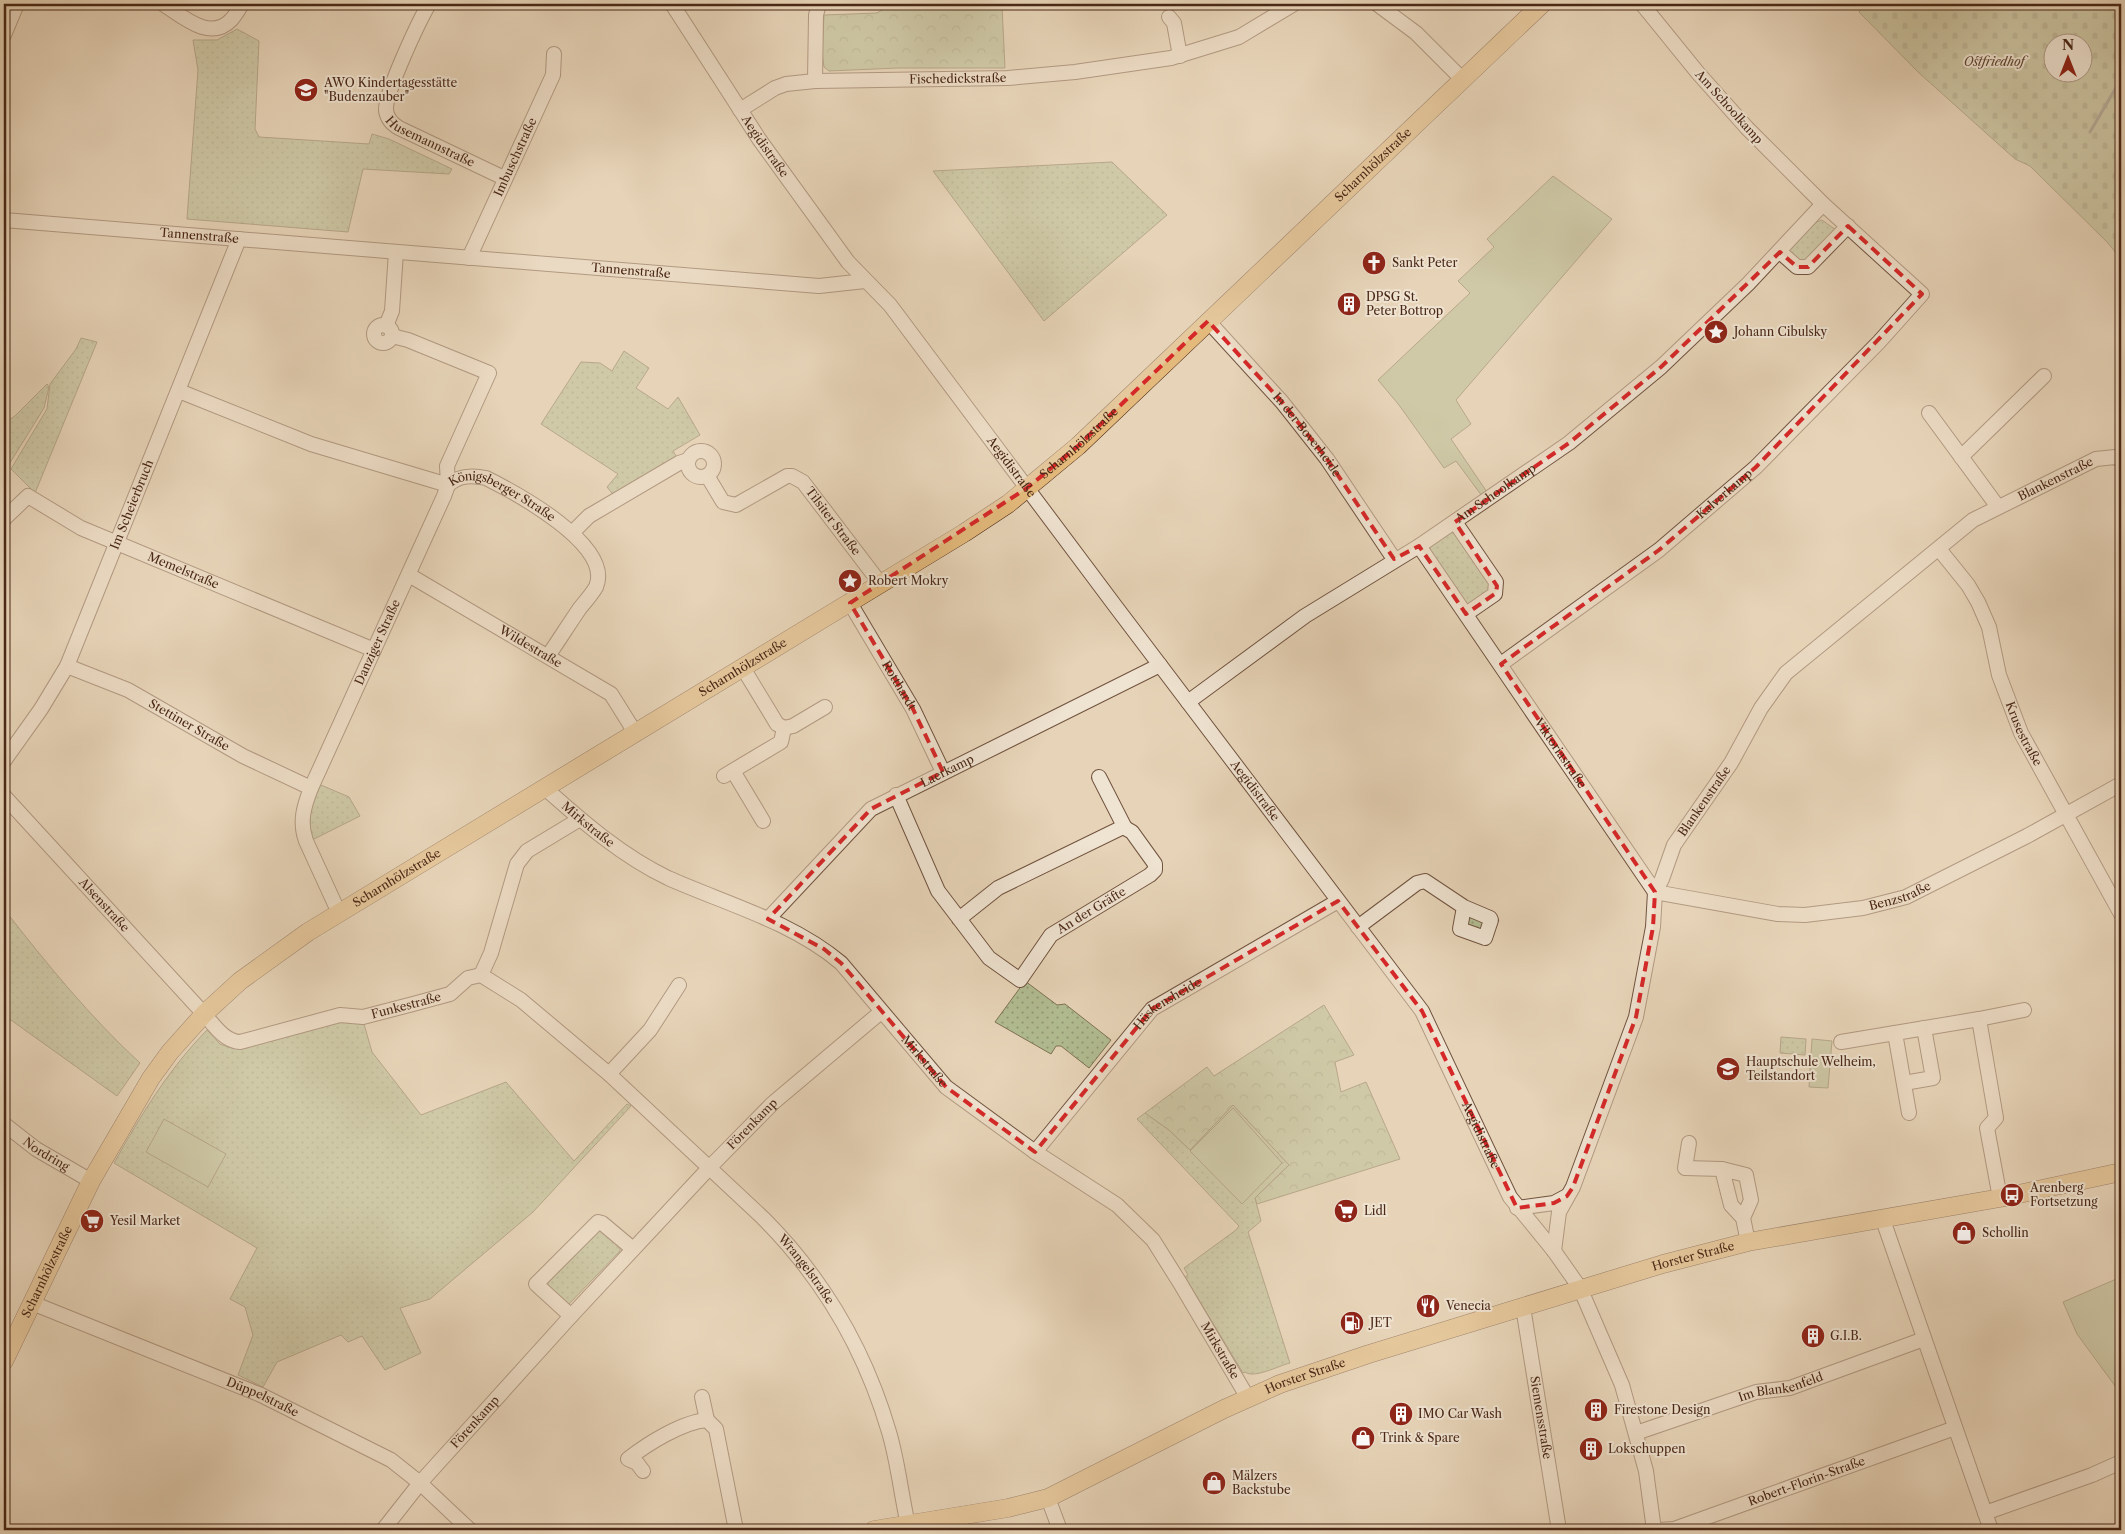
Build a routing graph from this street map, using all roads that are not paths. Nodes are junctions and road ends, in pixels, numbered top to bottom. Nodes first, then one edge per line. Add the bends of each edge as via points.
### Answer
1 (18, 4) edge
2 (163, 4) edge
3 (242, 4) edge
4 (428, 4) edge
5 (672, 4) edge
6 (819, 4) edge
7 (1294, 4) edge
8 (1377, 4) edge
9 (1542, 4) edge
10 (1642, 4) edge
11 (1169, 17) dead end
12 (4, 35) edge
13 (554, 54) dead end
14 (1180, 56) junction
15 (1462, 79) junction
16 (815, 82) junction
17 (740, 110) junction
18 (504, 178) junction
19 (1824, 204) junction
20 (4, 220) edge
21 (1848, 226) junction
22 (239, 239) junction
23 (396, 252) junction
24 (1780, 252) junction
25 (469, 258) junction
26 (865, 281) junction
27 (1922, 294) joint
28 (1208, 321) junction
29 (2044, 376) dead end
30 (179, 391) junction
31 (1929, 413) dead end
32 (1961, 457) junction
33 (2118, 458) edge
34 (688, 460) junction
35 (708, 477) junction
36 (448, 485) junction
37 (1027, 488) junction
38 (1998, 507) junction
39 (4, 519) edge
40 (1455, 522) junction
41 (573, 532) junction
42 (117, 542) junction
43 (1419, 546) junction
44 (1939, 549) junction
45 (1394, 559) junction
46 (409, 575) junction
47 (880, 583) junction
48 (850, 602) junction
49 (1466, 614) junction
50 (374, 650) junction
51 (548, 656) junction
52 (1160, 664) junction
53 (1501, 664) junction
54 (67, 666) junction
55 (743, 668) junction
56 (1188, 702) junction
57 (825, 707) dead end
58 (784, 728) junction
59 (636, 734) junction
60 (4, 761) edge
61 (943, 772) junction
62 (1099, 776) dead end
63 (2121, 784) edge
64 (311, 788) junction
65 (546, 789) junction
66 (896, 795) junction
67 (4, 796) edge
68 (2064, 814) junction
69 (580, 819) junction
70 (764, 821) dead end
71 (1125, 828) junction
72 (1655, 892) junction
73 (1338, 901) junction
74 (1464, 907) dead end
75 (339, 913) junction
76 (2121, 914) edge
77 (768, 919) junction
78 (959, 919) junction
79 (1358, 927) junction
80 (481, 975) junction
81 (680, 985) dead end
82 (2024, 1010) dead end
83 (881, 1012) junction
84 (204, 1014) junction
85 (1979, 1019) junction
86 (1924, 1028) junction
87 (1895, 1033) junction
88 (1841, 1042) dead end
89 (609, 1074) junction
90 (1904, 1083) junction
91 (1909, 1113) dead end
92 (4, 1124) edge
93 (1689, 1143) dead end
94 (1035, 1152) junction
95 (710, 1167) junction
96 (1722, 1169) junction
97 (2121, 1172) edge
98 (91, 1181) junction
99 (1567, 1196) junction
100 (2000, 1198) junction
101 (1517, 1208) junction
102 (1743, 1218) junction
103 (1882, 1220) junction
104 (1748, 1242) junction
105 (633, 1249) junction
106 (1554, 1251) junction
107 (1580, 1288) junction
108 (32, 1303) junction
109 (1523, 1307) junction
110 (571, 1316) junction
111 (1924, 1339) junction
112 (4, 1361) edge
113 (702, 1397) dead end
114 (1248, 1398) junction
115 (708, 1420) junction
116 (1955, 1428) junction
117 (1636, 1433) junction
118 (2121, 1462) edge
119 (643, 1471) dead end
120 (420, 1483) junction
121 (1048, 1498) junction
122 (1985, 1513) junction
123 (908, 1525) junction
124 (383, 1530) edge
125 (470, 1530) edge
126 (736, 1530) edge
127 (874, 1530) edge
128 (1060, 1530) edge
129 (1559, 1530) edge
130 (1654, 1530) edge
131 (1659, 1530) edge
132 (1991, 1530) edge

1 - 12 street
2 - 3 street via 199,27 215,28 231,20
4 - 18 street, Husemannstraße via 386,105 389,120 399,128
5 - 17 street, Aegidistraße
6 - 16 street
7 - 14 street, Fischedickstraße via 1239,37
8 - 15 street via 1416,33
9 - 15 main road, Scharnhölzstraße
10 - 19 street, Am Schoolkamp via 1746,128
11 - 14 street via 1174,24
13 - 18 street, Imbuschstraße via 553,75
14 - 16 street, Fischedickstraße via 1075,72 1008,78
15 - 28 main road, Scharnhölzstraße
16 - 17 street, Fischedickstraße via 775,88
17 - 26 street, Aegidistraße
18 - 25 street, Imbuschstraße
19 - 21 street, Am Schoolkamp
19 - 24 street, Am Schoolkamp
20 - 22 street, Tannenstraße
21 - 24 street via 1808,267 1797,267
21 - 27 street, Am Schoolkamp
22 - 23 street, Tannenstraße
22 - 30 street, Im Scheierbruch
23 - 25 street, Tannenstraße
23 - 36 street, Danziger Straße via 389,331 489,373 447,466
24 - 40 street, Am Schoolkamp via 1646,380 1569,443
25 - 26 street, Tannenstraße via 819,286
26 - 37 street, Aegidistraße via 890,305
27 - 53 street, Kalverkamp via 1756,467 1659,550
28 - 37 main road, Scharnhölzstraße via 1078,446
28 - 45 street, In der Boverheide via 1282,402 1327,459
29 - 32 street
30 - 36 street, Königsberger Straße via 311,444
30 - 42 street, Im Scheierbruch
31 - 32 street
32 - 38 street
33 - 38 street, Blankenstraße via 2096,459
34 - 35 street via 693,475
34 - 35 street via 700,451 710,454 715,463
34 - 41 street via 589,516
35 - 47 street, Tilsiter Straße via 723,502 736,505 787,476 798,478
36 - 41 street, Königsberger Straße via 458,478 486,478
36 - 46 street, Danziger Straße
37 - 47 main road, Scharnhölzstraße via 964,533
37 - 52 street, Aegidistraße
38 - 44 street, Blankenstraße via 1973,520
39 - 42 street, Memelstraße via 28,496 80,528
40 - 43 street, Am Schoolkamp
40 - 49 street via 1497,586 1495,594
41 - 51 street, Königsberger Straße via 597,570 596,586
42 - 50 street, Memelstraße
42 - 54 street, Im Scheierbruch
43 - 45 street, Am Schoolkamp
43 - 49 street, Viktoriastraße
44 - 68 street, Krusestraße via 1978,602 1989,627 1999,675 2021,733
44 - 72 street, Blankenstraße via 1786,672 1761,708 1731,763 1674,845
45 - 56 street, Am Schoolkamp via 1305,616
46 - 50 street, Danziger Straße
46 - 51 street, Wildestraße
47 - 48 main road, Scharnhölzstraße
48 - 55 main road, Scharnhölzstraße
48 - 61 street, Rotthardt via 913,710
49 - 53 street, Viktoriastraße
50 - 64 street, Danziger Straße
51 - 59 street, Wildestraße via 611,694
52 - 56 street, Aegidistraße
52 - 61 street, Laerkamp
53 - 72 street, Viktoriastraße
54 - 60 street, Im Scheierbruch via 41,710
54 - 64 street, Stettiner Straße via 127,690 243,756
55 - 58 street via 777,724
55 - 59 main road, Scharnhölzstraße
56 - 73 street, Aegidistraße
57 - 58 street
58 - 70 street via 781,742 728,774
59 - 65 main road, Scharnhölzstraße
61 - 66 street, Laerkamp
62 - 71 street, An der Gräfte
63 - 68 street, Benzstraße
64 - 75 street, Danziger Straße via 303,810 302,832
65 - 69 street, Mirkstraße
65 - 75 main road, Scharnhölzstraße
66 - 77 street, Laerkamp via 871,809
66 - 78 street, An der Gräfte via 938,891
67 - 84 street, Alsenstraße
68 - 72 street, Benzstraße via 1906,897 1863,908 1806,915 1778,914
68 - 76 street, Krusestraße
69 - 77 street, Mirkstraße via 635,860 667,877
69 - 80 street via 520,857 491,953
71 - 78 street via 998,888
71 - 78 street, An der Gräfte via 1132,832 1154,860 1153,873 1051,935 1020,980 989,958
72 - 99 street, Blankenstraße via 1653,927 1636,1017
73 - 79 street, Aegidistraße
73 - 94 street, Hüskensheide via 1152,1009
74 - 79 street via 1430,883 1422,881
75 - 84 main road, Scharnhölzstraße via 285,948
77 - 83 street, Mirkstraße via 824,949 841,963
79 - 101 street, Aegidistraße via 1422,1011
80 - 84 street, Funkestraße via 468,978 450,994 362,1018 340,1016 240,1042 232,1042
80 - 89 street, Wrangelstraße via 521,1000
81 - 89 street via 650,1030
82 - 85 street
83 - 94 street, Mirkstraße via 946,1087
83 - 95 street, Förenkamp via 773,1103
84 - 98 main road, Scharnhölzstraße via 151,1078
85 - 86 street
85 - 100 street via 1996,1118 1987,1128
86 - 87 street
86 - 90 street via 1933,1078
87 - 88 street
87 - 90 street
89 - 95 street, Wrangelstraße
90 - 91 street
92 - 98 street, Nordring via 36,1148
93 - 96 street, Horster Straße via 1685,1168
94 - 114 street, Mirkstraße via 1117,1205 1152,1240
95 - 105 street, Förenkamp
95 - 123 street, Wrangelstraße via 787,1242 831,1300 859,1351 890,1434
96 - 102 street, Horster Straße via 1731,1205
96 - 102 street, Horster Straße via 1746,1175 1750,1200
97 - 100 main road, Horster Straße
98 - 108 main road, Scharnhölzstraße
99 - 101 street via 1554,1203
99 - 106 street, Blankenstraße via 1559,1212
100 - 103 main road, Horster Straße
101 - 106 street, Aegidistraße
102 - 104 street, Horster Straße
103 - 104 main road, Horster Straße
103 - 111 street
104 - 107 main road, Horster Straße
105 - 110 street, Förenkamp
105 - 110 street via 598,1222 536,1284
106 - 107 street, Aegidistraße
107 - 109 main road, Horster Straße
107 - 117 street, Aegidistraße via 1622,1385
108 - 112 main road, Scharnhölzstraße
108 - 120 street, Düppelstraße via 262,1395 391,1460
109 - 114 main road, Horster Straße via 1339,1364
109 - 129 street, Siemensstraße
110 - 120 street, Förenkamp
111 - 116 street
111 - 117 street, Im Blankenfeld via 1790,1388 1756,1392
113 - 115 street
114 - 121 main road, Horster Straße
115 - 119 street via 649,1442 628,1459
115 - 126 street via 716,1429
116 - 122 street
116 - 131 street, Robert-Florin-Straße via 1674,1528
117 - 130 street, Aegidistraße via 1646,1471
118 - 122 street
120 - 124 street, Förenkamp
120 - 125 street, Düppelstraße
121 - 123 main road, Horster Straße
121 - 128 street
122 - 132 street
123 - 127 main road, Horster Straße

